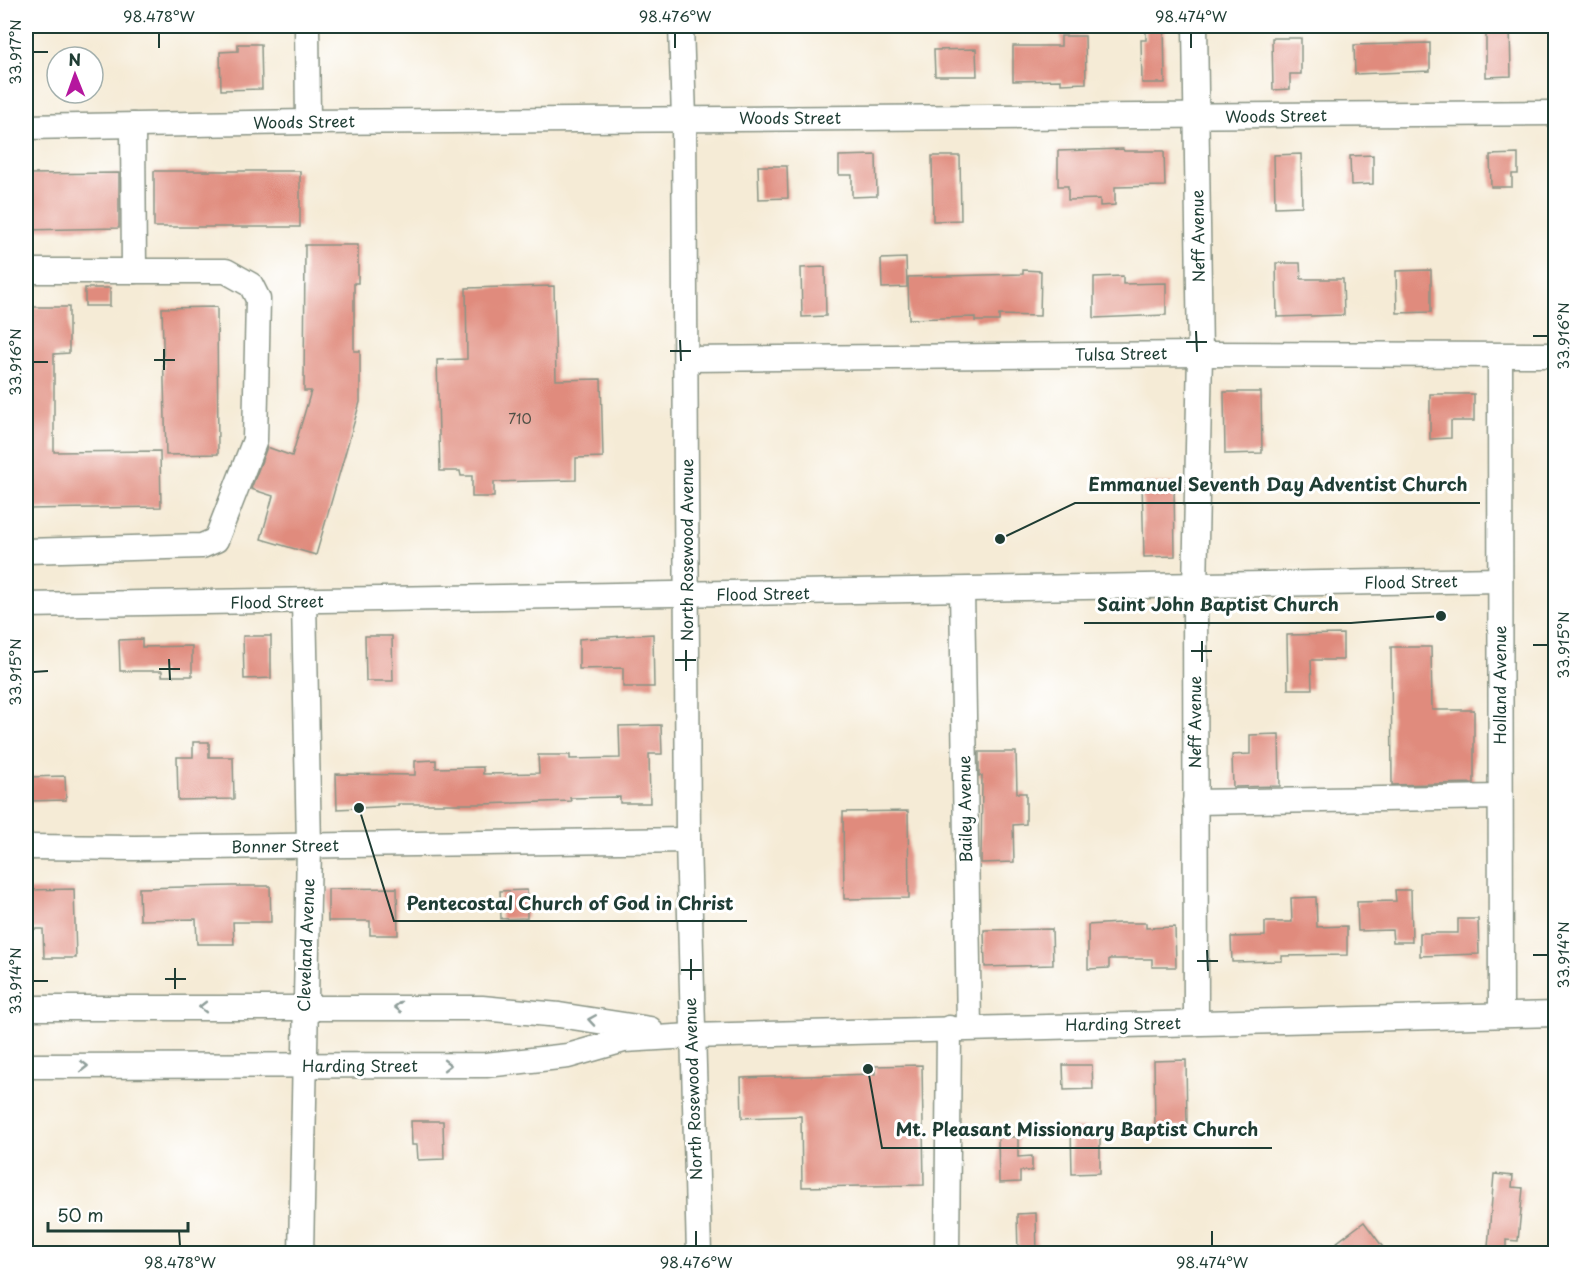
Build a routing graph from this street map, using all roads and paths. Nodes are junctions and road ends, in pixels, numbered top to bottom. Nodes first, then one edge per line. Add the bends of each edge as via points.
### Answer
1 (307, 26) edge
2 (681, 26) edge
3 (1195, 26) edge
4 (1556, 113) edge
5 (1196, 116) junction
6 (684, 118) junction
7 (308, 122) junction
8 (133, 125) junction
9 (26, 127) edge
10 (26, 271) edge
11 (134, 271) junction
12 (1200, 354) junction
13 (1556, 355) edge
14 (1500, 356) junction
15 (686, 359) junction
16 (26, 551) edge
17 (1500, 580) junction
18 (1195, 588) junction
19 (962, 590) junction
20 (687, 596) junction
21 (304, 601) junction
22 (26, 605) edge
23 (1500, 797) junction
24 (1195, 802) junction
25 (688, 840) junction
26 (309, 846) junction
27 (26, 847) edge
28 (305, 1006) junction
29 (26, 1008) edge
30 (1556, 1014) edge
31 (1501, 1015) junction
32 (1196, 1022) junction
33 (959, 1028) junction
34 (691, 1036) junction
35 (26, 1066) edge
36 (303, 1066) junction
37 (301, 1254) edge
38 (699, 1254) edge
39 (947, 1254) edge

1 - 7 street
2 - 6 street, North Rosewood Avenue
3 - 5 street, Neff Avenue
4 - 5 street, Woods Street
5 - 6 street, Woods Street
5 - 12 street, Neff Avenue
6 - 7 street, Woods Street
6 - 15 street, North Rosewood Avenue
7 - 8 street, Woods Street
8 - 9 street, Woods Street
8 - 11 street
10 - 11 street
11 - 16 street via 226,271 251,285 258,299 255,440 224,524 216,540 202,546
12 - 14 street, Tulsa Street
12 - 15 street, Tulsa Street
12 - 18 street, Neff Avenue
13 - 14 street, Tulsa Street
14 - 17 street, Holland Avenue
15 - 20 street, North Rosewood Avenue
17 - 18 street, Flood Street
17 - 23 street, Holland Avenue
18 - 19 street, Flood Street
18 - 24 street, Neff Avenue
19 - 20 street, Flood Street
19 - 33 street, Bailey Avenue
20 - 21 street, Flood Street
20 - 25 street, North Rosewood Avenue
21 - 22 street, Flood Street
21 - 26 street, Cleveland Avenue
23 - 24 street
23 - 31 street, Holland Avenue
24 - 32 street, Neff Avenue
25 - 26 street, Bonner Street
25 - 34 street, North Rosewood Avenue
26 - 27 street, Bonner Street
26 - 28 street, Cleveland Avenue
28 -> 29 street, Harding Street
34 -> 28 street, Harding Street via 559,1015 482,1008
28 - 36 street, Cleveland Avenue
30 - 31 street, Harding Street
31 - 32 street, Harding Street
32 - 33 street, Harding Street
33 - 34 street, Harding Street
33 - 39 street, Bailey Avenue
36 -> 34 street, Harding Street via 486,1065 568,1056 624,1040
34 - 38 street, North Rosewood Avenue
35 -> 36 street, Harding Street
36 - 37 street, Cleveland Avenue

